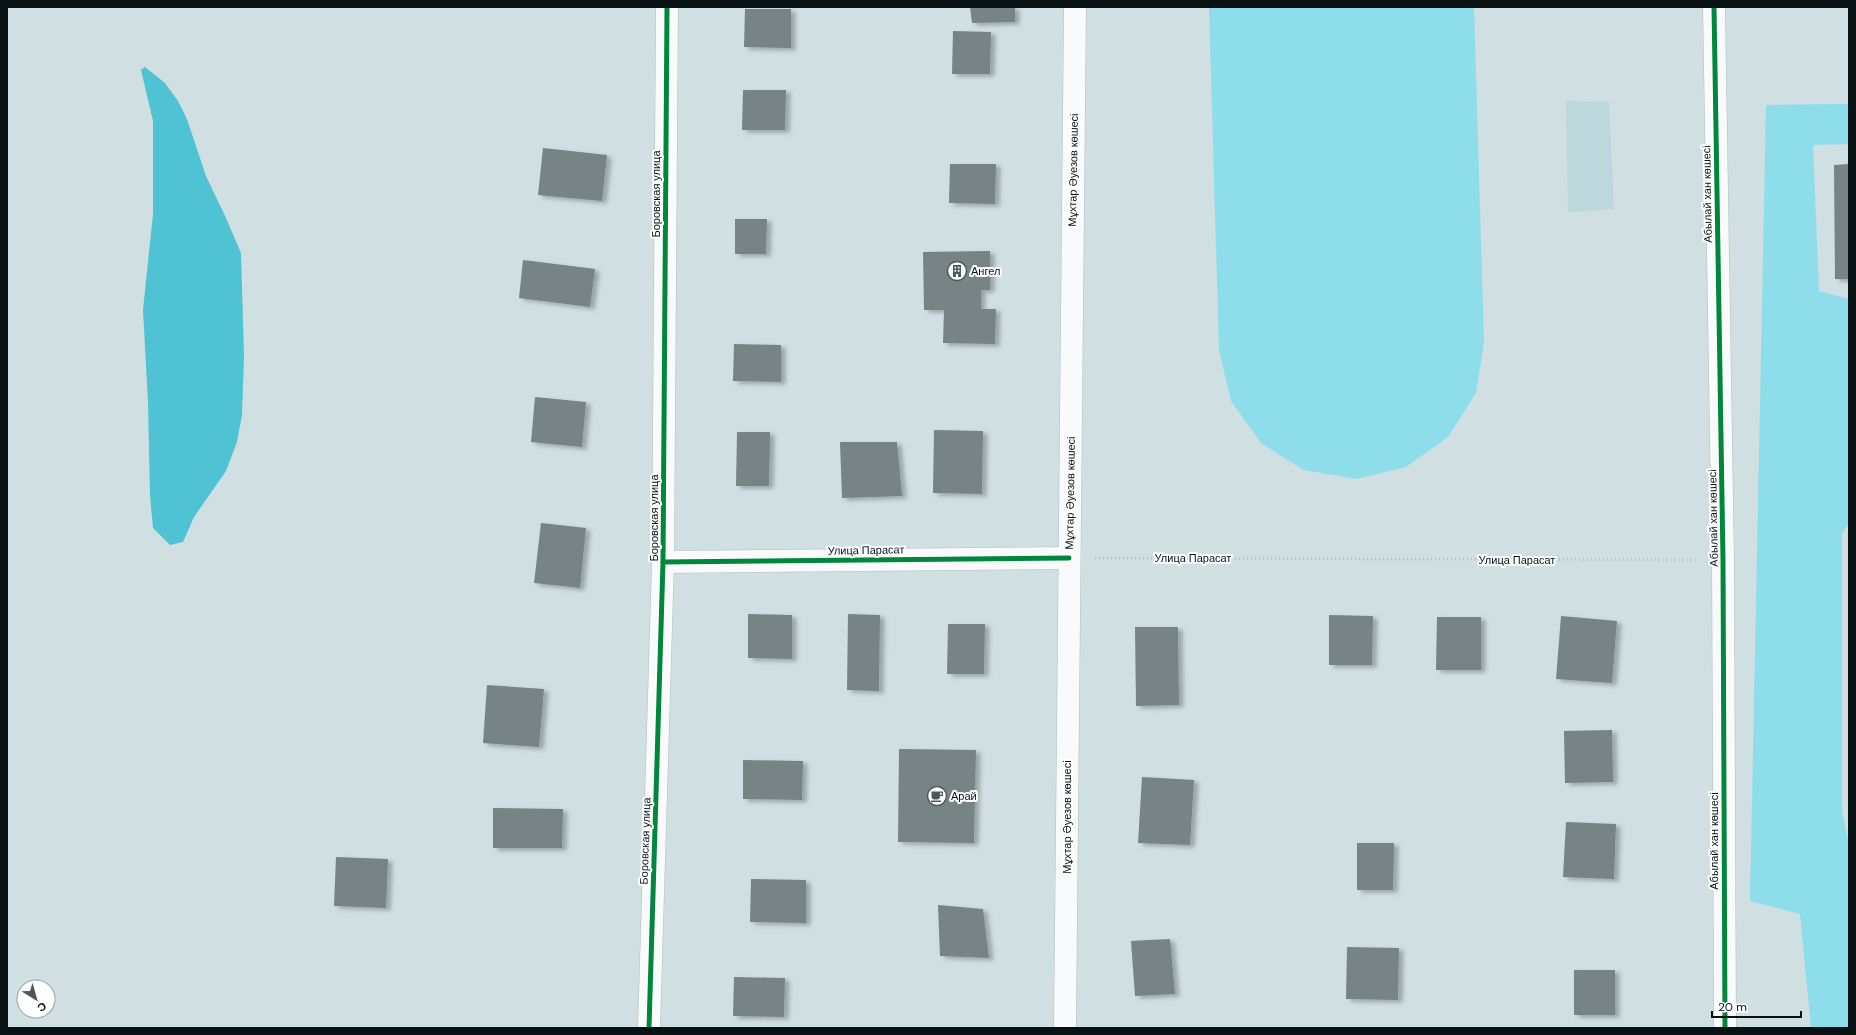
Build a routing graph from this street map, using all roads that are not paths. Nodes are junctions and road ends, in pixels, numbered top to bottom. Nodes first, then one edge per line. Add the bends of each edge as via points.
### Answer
1 (667, 7) edge
2 (1075, 7) edge
3 (1714, 7) edge
4 (1069, 558) junction
5 (664, 562) junction
6 (649, 1028) edge
7 (1066, 1028) edge
8 (1725, 1028) edge

1 - 5 street, Боровская улица
2 - 4 street, Мұхтар Әуезов көшесі
3 - 8 street, Абылай хан көшесі via 1723,560
4 - 5 street, Улица Парасат
4 - 7 street, Мұхтар Әуезов көшесі
5 - 6 street, Боровская улица

